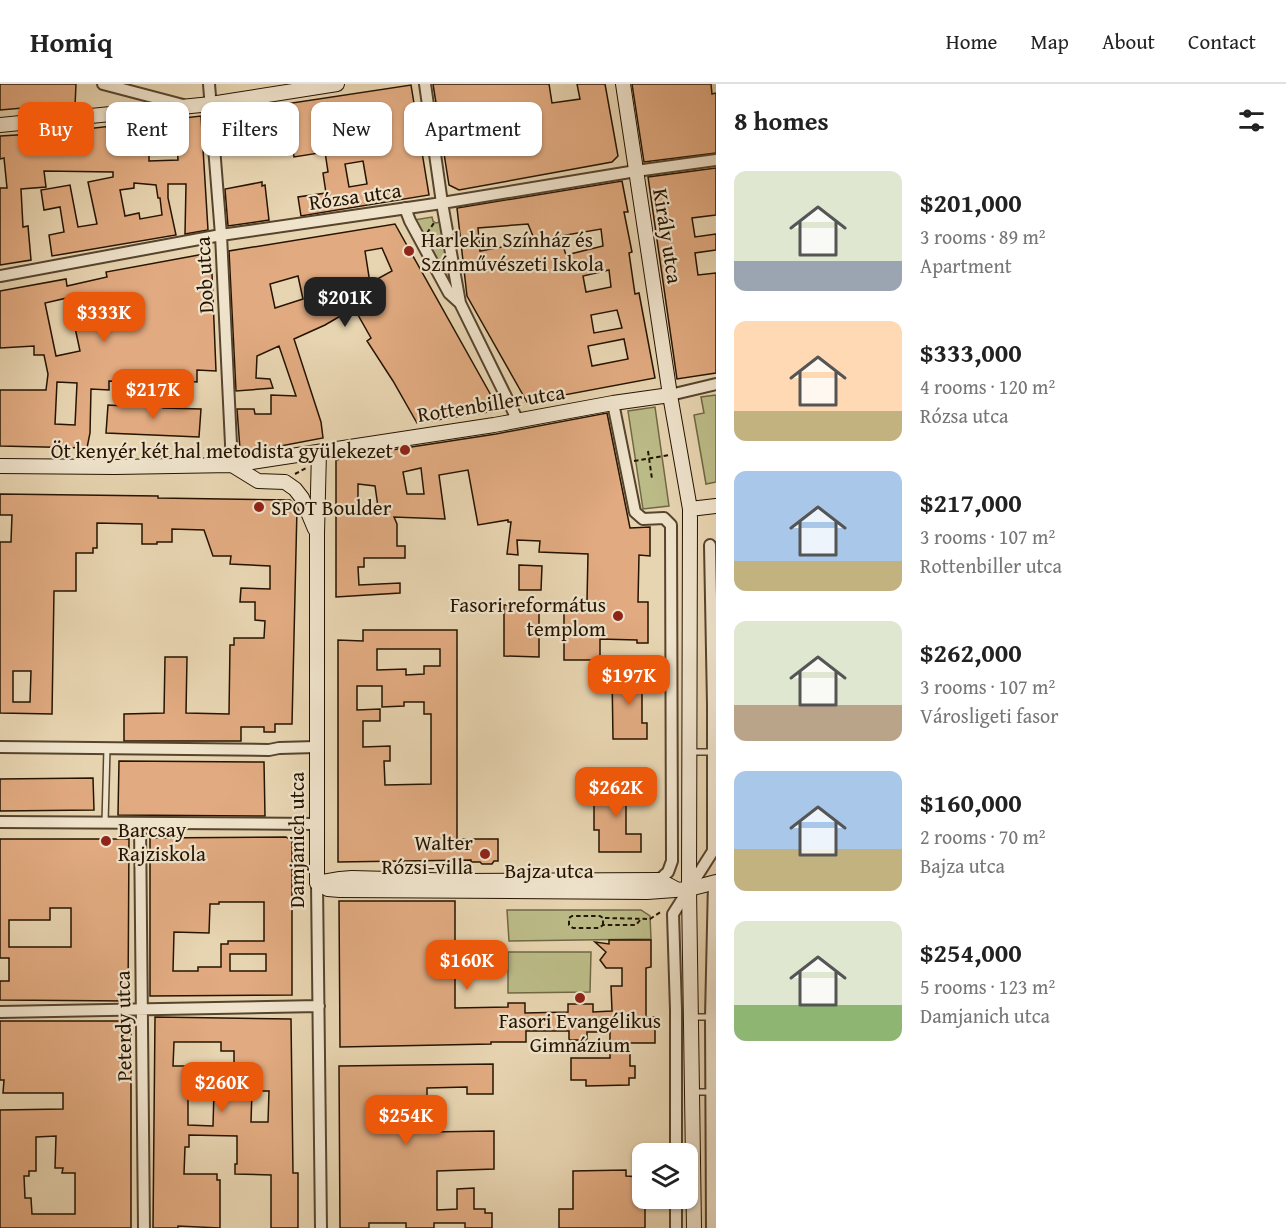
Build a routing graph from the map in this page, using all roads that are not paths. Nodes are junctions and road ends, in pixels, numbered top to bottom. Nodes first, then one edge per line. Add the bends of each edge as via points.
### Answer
1 (103, 84) edge
2 (209, 84) edge
3 (337, 84) edge
4 (425, 84) edge
5 (623, 84) edge
6 (173, 102) edge
7 (211, 102) edge
8 (224, 102) edge
9 (201, 105) edge
10 (189, 106) edge
11 (106, 114) edge
12 (0, 125) edge
13 (215, 156) edge
14 (716, 160) edge
15 (636, 171) junction
16 (442, 203) junction
17 (405, 208) junction
18 (221, 235) junction
19 (0, 276) edge
20 (460, 303) junction
21 (716, 384) edge
22 (670, 395) junction
23 (614, 403) junction
24 (518, 421) junction
25 (319, 452) junction
26 (232, 465) junction
27 (0, 466) edge
28 (716, 506) edge
29 (690, 509) junction
30 (317, 533) junction
31 (710, 545) dead end
32 (711, 586) junction
33 (691, 587) junction
34 (681, 650) junction
35 (0, 747) edge
36 (316, 747) junction
37 (111, 748) junction
38 (690, 752) junction
39 (713, 752) junction
40 (715, 783) edge
41 (0, 822) edge
42 (105, 823) junction
43 (140, 823) junction
44 (317, 824) junction
45 (659, 880) junction
46 (715, 882) edge
47 (318, 883) junction
48 (557, 886) junction
49 (683, 889) junction
50 (319, 1006) junction
51 (142, 1009) junction
52 (0, 1012) edge
53 (691, 1017) junction
54 (711, 1017) junction
55 (684, 1046) junction
56 (692, 1092) junction
57 (712, 1092) junction
58 (677, 1143) edge
59 (676, 1209) edge
60 (144, 1228) edge
61 (321, 1228) edge
62 (676, 1228) edge
63 (694, 1228) edge
64 (712, 1228) edge

1 - 6 street
2 - 7 street, Dob utca
3 - 8 street
4 - 16 street
5 - 15 street, Király utca
9 - 10 street
11 - 12 street
13 - 18 street, Dob utca
14 - 15 street, Rózsa utca
15 - 16 street, Rózsa utca
15 - 22 street, Király utca
16 - 17 street, Rózsa utca
16 - 20 street
17 - 18 street, Rózsa utca
17 - 20 street via 449,293
18 - 19 street, Rózsa utca
18 - 26 street, Dob utca
20 - 24 street
21 - 22 street
22 - 23 street, Rottenbiller utca
22 - 29 street, Király utca
23 - 24 street, Rottenbiller utca
23 - 34 street via 635,512 643,519 664,518 671,525
24 - 25 street, Rottenbiller utca
25 - 26 street, Rottenbiller utca
25 - 30 street, Damjanich utca
26 - 27 street
26 - 30 street via 258,481 285,482 295,489
28 - 29 street
29 - 33 street, Király utca
30 - 36 street, Damjanich utca
31 - 32 street
32 - 33 street
32 - 39 street
33 - 34 street, Király utca
34 - 38 street, Király utca
34 - 45 street via 672,861
35 - 37 street
36 - 37 street
36 - 44 street, Damjanich utca
37 - 42 lane
38 - 39 lane
38 - 49 street, Király utca
39 - 40 street
40 - 49 street via 713,851
41 - 42 street
42 - 43 street
43 - 44 street
43 - 51 street, Peterdy utca
44 - 47 street, Damjanich utca
45 - 48 street, Bajza utca
45 - 49 street, Bajza utca
46 - 49 street, Bajza utca
46 - 54 street
47 - 48 street, Bajza utca via 352,878 464,886
47 - 50 street, Damjanich utca
48 - 49 street, Bajza utca via 646,892
49 - 53 street, Király utca
49 - 55 street via 673,914
50 - 51 street
50 - 61 street, Damjanich utca
51 - 52 street
51 - 60 street, Peterdy utca
53 - 54 lane
53 - 55 street, Király utca
54 - 57 street
55 - 56 street, Király utca
55 - 58 street
56 - 57 lane
56 - 63 street, Király utca
57 - 64 street
59 - 62 street

